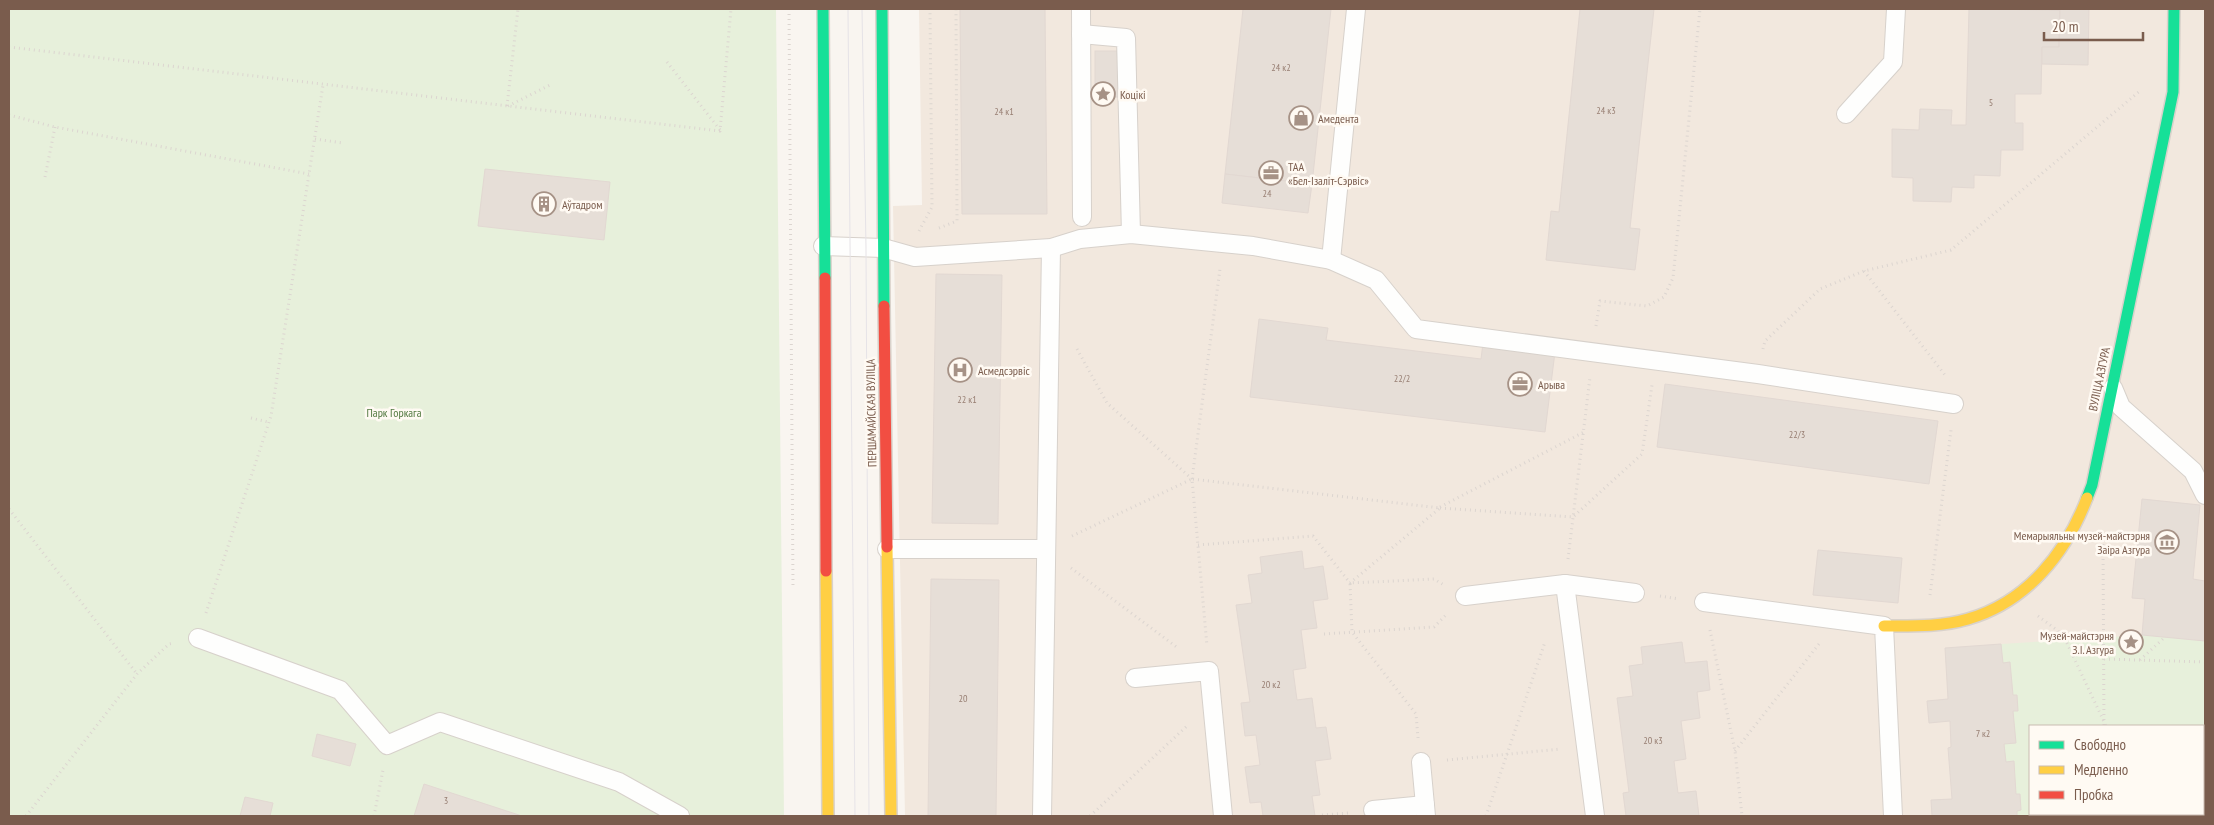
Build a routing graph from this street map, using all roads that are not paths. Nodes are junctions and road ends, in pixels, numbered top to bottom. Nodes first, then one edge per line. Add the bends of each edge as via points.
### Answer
1 (823, 9) edge
2 (882, 9) edge
3 (1081, 9) edge
4 (1356, 9) edge
5 (1896, 9) edge
6 (2174, 9) edge
7 (1081, 34) junction
8 (1846, 114) dead end
9 (1082, 217) dead end
10 (1132, 234) junction
11 (823, 246) junction
12 (883, 248) junction
13 (1051, 248) junction
14 (1331, 260) junction
15 (2112, 385) junction
16 (1954, 404) road end
17 (2205, 495) edge
18 (1046, 549) junction
19 (887, 550) junction
20 (1565, 584) junction
21 (1635, 593) road end
22 (1465, 596) road end
23 (1704, 602) road end
24 (1884, 626) junction
25 (198, 638) road end
26 (1136, 678) dead end
27 (1420, 762) road end
28 (1374, 810) dead end
29 (1425, 810) edge
30 (680, 816) edge
31 (828, 816) edge
32 (891, 816) edge
33 (1042, 816) edge
34 (1223, 816) edge
35 (1595, 816) edge
36 (1893, 816) edge

1 - 11 main road
2 - 12 main road, ПЕРШАМАЙСКАЯ ВУЛІЦА
3 - 7 lane
4 - 14 lane
5 - 8 lane via 1894,62
6 - 15 main road, ВУЛІЦА АЗГУРА via 2173,92
7 - 9 lane
7 - 10 lane via 1126,38
10 - 13 lane via 1080,239
10 - 14 lane
11 - 12 lane
11 - 31 main road
12 - 13 lane via 916,257
12 - 19 main road, ПЕРШАМАЙСКАЯ ВУЛІЦА
13 - 18 lane
14 - 16 lane via 1376,280 1416,330 1758,374
15 - 17 lane via 2121,407 2193,472
15 - 24 main road, ВУЛІЦА АЗГУРА via 2092,484 2072,534 2048,566 2010,599 1968,618 1926,625
18 - 19 lane
18 - 33 lane
19 - 32 main road, ПЕРШАМАЙСКАЯ ВУЛІЦА
20 - 21 lane
20 - 22 lane
20 - 35 lane
23 - 24 lane
24 - 36 lane
25 - 30 lane via 340,690 387,745 440,722 619,782
26 - 34 lane via 1209,671
27 - 29 lane
28 - 29 lane

